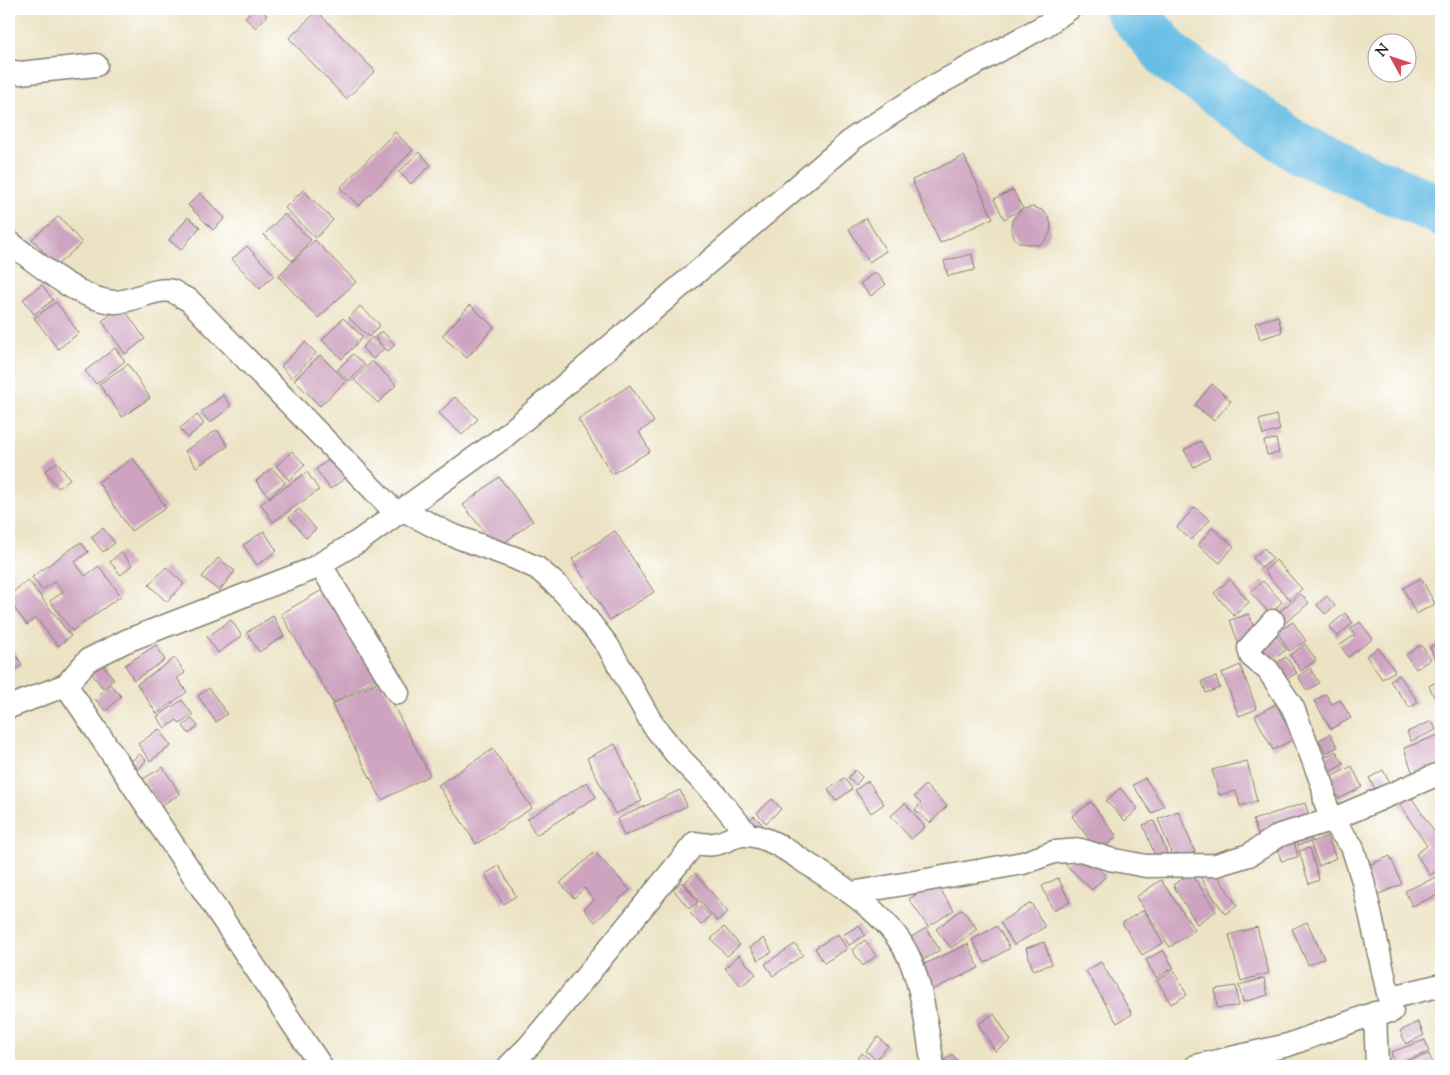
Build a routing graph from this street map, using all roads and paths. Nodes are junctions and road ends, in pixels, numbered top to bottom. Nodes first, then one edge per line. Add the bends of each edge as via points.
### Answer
1 (1069, 9) edge
2 (96, 65) dead end
3 (9, 71) edge
4 (9, 242) edge
5 (400, 512) junction
6 (320, 564) junction
7 (1273, 621) dead end
8 (66, 685) junction
9 (398, 693) dead end
10 (9, 707) edge
11 (1441, 773) edge
12 (1332, 820) junction
13 (748, 834) junction
14 (852, 893) junction
15 (1441, 984) edge
16 (1382, 1005) junction
17 (321, 1066) edge
18 (509, 1066) edge
19 (933, 1066) edge
20 (1196, 1066) edge
21 (1377, 1066) edge

1 - 5 street via 932,88 854,138 504,436
2 - 3 street via 20,73
4 - 5 street via 73,287 98,300 116,302 162,291 189,300
5 - 6 street
5 - 13 street via 537,568 558,586 608,646 653,725
6 - 8 street via 118,645 88,660
6 - 9 street
7 - 12 street via 1249,648 1293,708 1323,786
8 - 10 street
8 - 17 street
11 - 12 street
12 - 14 street via 1280,834 1248,855 1216,865 1146,866 1081,850 1063,851 1023,863
12 - 16 street via 1352,846 1363,881
13 - 14 street via 775,844
13 - 18 street via 734,835 715,844 696,843 530,1045
14 - 19 street via 897,938 911,961 922,999
15 - 16 street
16 - 20 street via 1288,1045
16 - 21 street

